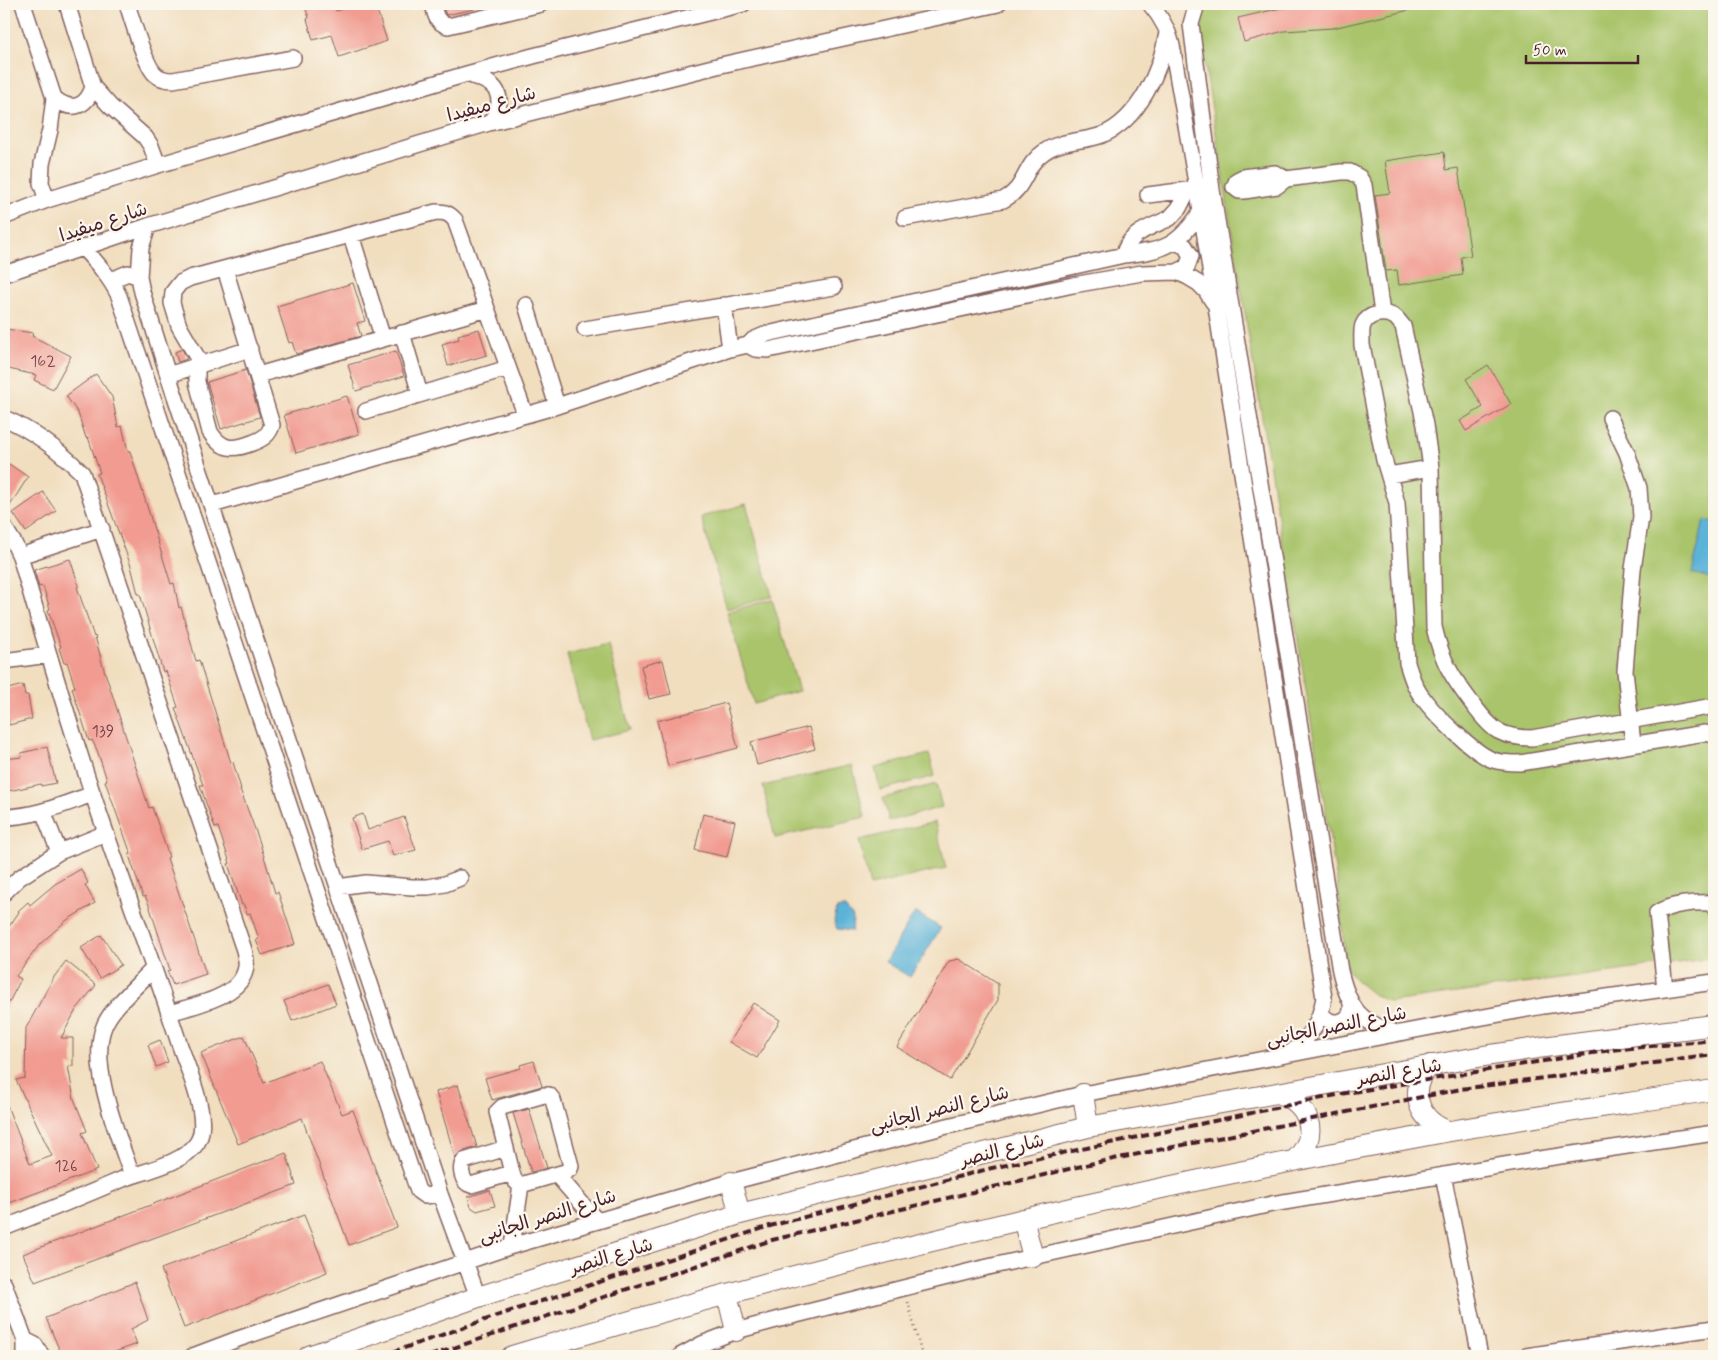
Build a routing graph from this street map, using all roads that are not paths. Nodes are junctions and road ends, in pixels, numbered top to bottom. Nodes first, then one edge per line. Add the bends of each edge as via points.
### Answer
1 (24, 4) edge
2 (67, 4) edge
3 (433, 4) edge
4 (541, 4) edge
5 (743, 4) edge
6 (998, 4) edge
7 (1150, 4) edge
8 (132, 5) edge
9 (1195, 5) edge
10 (1164, 16) edge
11 (293, 58) dead end
12 (467, 74) junction
13 (93, 87) junction
14 (54, 98) junction
15 (489, 123) junction
16 (158, 165) junction
17 (1199, 189) junction
18 (1148, 195) dead end
19 (47, 200) junction
20 (1201, 211) junction
21 (4, 217) edge
22 (905, 218) dead end
23 (148, 226) junction
24 (351, 235) junction
25 (1174, 242) junction
26 (83, 248) junction
27 (1124, 255) junction
28 (226, 269) junction
29 (1177, 272) junction
30 (4, 274) edge
31 (139, 277) junction
32 (113, 283) junction
33 (834, 287) dead end
34 (526, 305) dead end
35 (724, 305) junction
36 (487, 309) junction
37 (1217, 312) junction
38 (1382, 313) junction
39 (585, 329) dead end
40 (402, 333) junction
41 (383, 339) junction
42 (748, 345) junction
43 (250, 349) junction
44 (730, 349) junction
45 (198, 365) junction
46 (508, 368) junction
47 (168, 375) junction
48 (258, 375) junction
49 (420, 394) junction
50 (178, 402) junction
51 (557, 406) junction
52 (157, 409) junction
53 (366, 411) dead end
54 (525, 414) junction
55 (4, 418) edge
56 (1610, 418) dead end
57 (1431, 468) junction
58 (1389, 475) junction
59 (212, 505) junction
60 (4, 527) edge
61 (102, 529) junction
62 (20, 556) junction
63 (48, 655) junction
64 (4, 661) edge
65 (1714, 706) edge
66 (1629, 720) junction
67 (1714, 735) edge
68 (1633, 744) junction
69 (93, 794) junction
70 (43, 811) junction
71 (4, 817) edge
72 (106, 833) junction
73 (59, 852) junction
74 (460, 878) dead end
75 (338, 887) junction
76 (4, 893) edge
77 (1714, 907) edge
78 (153, 969) junction
79 (1714, 982) edge
80 (1665, 988) junction
81 (1351, 1004) junction
82 (1322, 1012) junction
83 (169, 1013) junction
84 (1714, 1025) edge
85 (1398, 1034) junction
86 (1287, 1055) junction
87 (1430, 1065) junction
88 (1714, 1090) edge
89 (1278, 1093) junction
90 (1082, 1094) junction
91 (1088, 1127) junction
92 (1448, 1132) junction
93 (1714, 1133) edge
94 (506, 1148) junction
95 (1294, 1161) junction
96 (557, 1175) junction
97 (1443, 1175) junction
98 (132, 1176) junction
99 (516, 1179) junction
100 (731, 1182) junction
101 (440, 1194) junction
102 (740, 1214) junction
103 (1023, 1219) junction
104 (597, 1221) junction
105 (4, 1228) edge
106 (4, 1232) edge
107 (4, 1237) edge
108 (512, 1246) junction
109 (1033, 1256) junction
110 (466, 1261) junction
111 (4, 1284) edge
112 (727, 1294) junction
113 (478, 1297) junction
114 (10, 1320) edge
115 (1714, 1328) edge
116 (736, 1331) junction
117 (25, 1340) junction
118 (702, 1344) junction
119 (25, 1356) edge
120 (42, 1356) edge
121 (193, 1356) edge
122 (309, 1356) edge
123 (512, 1356) edge
124 (665, 1356) edge
125 (680, 1356) edge
126 (1480, 1356) edge
127 (1526, 1356) edge

1 - 14 street
2 - 13 street
3 - 4 street via 438,20 448,26
5 - 12 street, شارع ميفيدا
6 - 15 street, شارع ميفيدا via 721,65
7 - 10 street
8 - 11 street via 148,64 161,78 173,80
9 - 17 street via 1191,24
10 - 17 street via 1172,42
10 - 22 street via 1161,58 1149,87 1118,126 1102,135 1055,146 1044,152 1027,170 1018,190 1003,200
12 - 15 street via 490,84 498,94 497,113
12 - 16 street, شارع ميفيدا
13 - 14 street via 90,97 72,107 62,105
13 - 16 street via 145,137
14 - 19 street via 42,164 41,183
15 - 23 street, شارع ميفيدا
16 - 19 street, شارع ميفيدا
17 - 18 street
17 - 20 street
17 - 27 street via 1170,218 1132,238
17 - 38 street via 1234,187 1243,177 1275,173 1286,179 1350,172 1359,177 1364,185
17 - 81 street via 1340,971
19 - 21 street, شارع ميفيدا
20 - 25 street via 1190,229
20 - 37 street
23 - 26 street, شارع ميفيدا
23 - 31 street via 141,248
24 - 28 street
24 - 36 street via 436,212 450,214
24 - 41 street
25 - 27 street via 1154,251
25 - 29 street via 1185,246 1190,256 1187,267
26 - 30 street, شارع ميفيدا
26 - 32 street
27 - 42 street via 768,334
28 - 43 street
28 - 45 street via 185,280 173,292 172,303 177,320 196,352
29 - 37 street via 1206,291
29 - 42 street via 1142,273 1073,284 768,350
31 - 32 street via 128,273
31 - 47 street
32 - 52 street
33 - 35 street
34 - 51 street
35 - 39 street
35 - 44 street
36 - 40 street
36 - 46 street
37 - 82 street via 1324,998
38 - 57 street via 1396,318 1402,326 1425,425
38 - 58 street via 1365,321 1362,345
40 - 41 street
40 - 49 street
41 - 48 street
42 - 44 street
43 - 45 street
43 - 48 street
44 - 51 street
45 - 47 street
45 - 48 street via 197,382 210,432 219,444 233,449 259,441 270,432 271,417
46 - 49 street
46 - 54 street
47 - 50 street
49 - 53 street
50 - 52 street
50 - 59 street
51 - 54 street
52 - 101 street via 418,1191 428,1197
54 - 59 street
55 - 61 street via 49,443 82,473
56 - 66 street via 1639,488 1641,517 1633,569 1625,671
57 - 58 street
57 - 66 street via 1434,627 1453,679 1481,715 1498,731 1520,738
58 - 68 street via 1397,503 1407,663 1412,681 1434,712 1479,753 1505,763
59 - 75 street
60 - 62 street
61 - 62 street
61 - 83 street via 244,950 246,965 242,979 232,991
62 - 63 street
63 - 64 street
63 - 69 street
65 - 66 street
66 - 68 street
67 - 68 street via 1705,733
69 - 70 street
69 - 72 street
70 - 71 street
70 - 73 street
72 - 73 street
72 - 78 street
73 - 76 street via 19,878
74 - 75 street via 428,887 366,882
75 - 101 street
77 - 80 street via 1711,903 1698,902 1664,908 1657,913
78 - 83 street
78 - 98 street via 105,1024 100,1054 107,1099
79 - 80 street, شارع النصر الجانبى
80 - 85 street, شارع النصر الجانبى via 1543,1006
81 - 82 street via 1350,1014 1343,1021 1327,1020
81 - 85 street via 1364,1018
82 - 86 street via 1314,1030
83 - 98 street via 198,1102 201,1134 197,1144 184,1155
84 - 87 main road, شارع النصر
85 - 86 street, شارع النصر الجانبى
86 - 90 street, شارع النصر الجانبى
87 - 89 main road, شارع النصر
87 - 92 main road via 1418,1087 1419,1104 1427,1118
88 - 92 main road
89 - 91 main road, شارع النصر
89 - 95 main road via 1301,1106 1309,1122 1305,1148
90 - 91 main road
90 - 100 street, شارع النصر الجانبى
91 - 102 main road, شارع النصر
92 - 95 main road
93 - 97 street
94 - 96 street via 498,1110 549,1095 571,1163 568,1171
94 - 99 street
94 - 99 street via 464,1162 461,1167 464,1180 471,1185
95 - 103 main road
96 - 99 street
96 - 104 street
97 - 109 street via 1272,1204
97 - 126 street
98 - 105 street
99 - 108 street
100 - 102 main road
100 - 104 street, شارع النصر الجانبى
101 - 110 street
102 - 113 main road, شارع النصر
103 - 109 main road
103 - 112 main road
104 - 108 street, شارع النصر الجانبى
106 - 107 street
108 - 110 street, شارع النصر الجانبى
109 - 116 street
110 - 113 street
110 - 121 street, شارع النصر الجانبى
111 - 114 street
112 - 116 main road
112 - 123 main road
113 - 122 main road, شارع النصر
114 - 117 street
115 - 127 street
116 - 118 street
117 - 119 street
117 - 120 street via 35,1345
118 - 124 street
118 - 125 street

